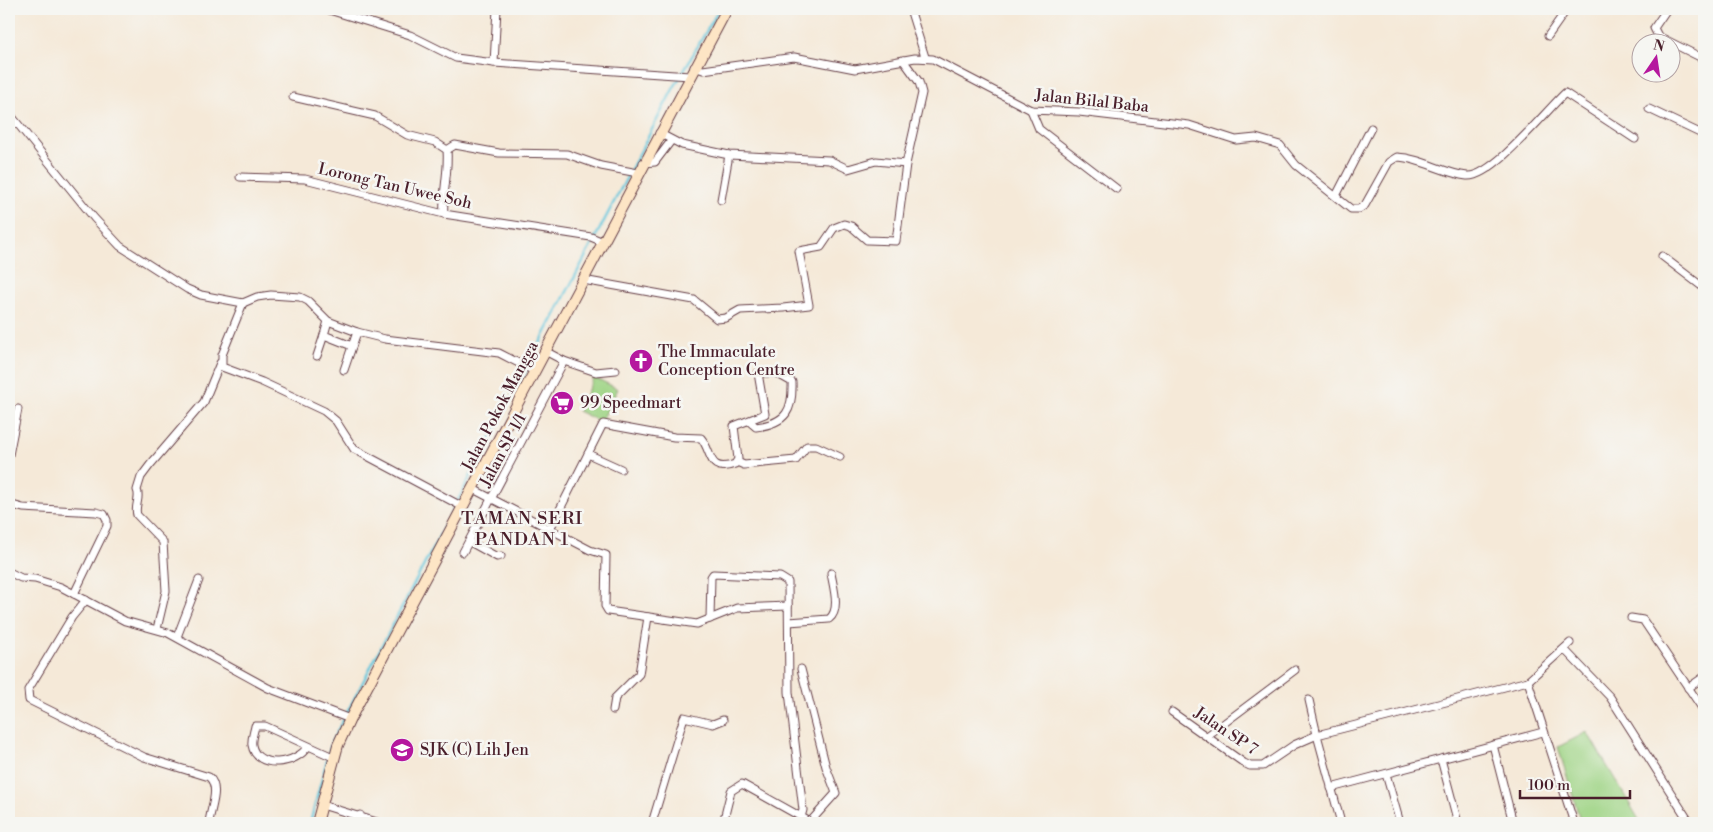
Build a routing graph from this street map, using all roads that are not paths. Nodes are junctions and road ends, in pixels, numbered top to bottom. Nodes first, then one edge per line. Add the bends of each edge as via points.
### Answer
1 (326, 9) edge
2 (496, 9) edge
3 (727, 9) edge
4 (910, 9) edge
5 (1567, 9) edge
6 (1667, 9) edge
7 (1548, 36) dead end
8 (925, 57) junction
9 (1704, 59) edge
10 (903, 60) junction
11 (494, 63) junction
12 (689, 73) junction
13 (292, 97) dead end
14 (1649, 109) dead end
15 (1031, 110) junction
16 (9, 112) edge
17 (1371, 128) dead end
18 (659, 133) junction
19 (1704, 135) edge
20 (1635, 139) dead end
21 (671, 141) junction
22 (447, 150) junction
23 (729, 155) junction
24 (906, 164) junction
25 (637, 169) junction
26 (240, 177) dead end
27 (1117, 189) dead end
28 (1336, 196) junction
29 (721, 200) dead end
30 (1704, 212) edge
31 (444, 214) junction
32 (1704, 220) edge
33 (601, 241) junction
34 (1662, 256) dead end
35 (583, 280) junction
36 (1704, 288) edge
37 (243, 303) junction
38 (328, 321) junction
39 (357, 332) junction
40 (324, 335) junction
41 (352, 346) junction
42 (545, 351) junction
43 (317, 356) dead end
44 (564, 361) junction
45 (220, 362) junction
46 (344, 370) dead end
47 (533, 370) junction
48 (616, 370) dead end
49 (18, 409) dead end
50 (749, 421) junction
51 (588, 454) junction
52 (9, 455) edge
53 (840, 457) dead end
54 (737, 462) junction
55 (621, 469) dead end
56 (473, 489) junction
57 (492, 500) junction
58 (9, 504) edge
59 (458, 504) junction
60 (550, 529) junction
61 (470, 542) junction
62 (464, 552) dead end
63 (501, 556) dead end
64 (9, 572) edge
65 (831, 573) dead end
66 (199, 580) dead end
67 (74, 594) junction
68 (86, 600) junction
69 (788, 606) junction
70 (648, 617) junction
71 (1631, 618) dead end
72 (710, 619) junction
73 (789, 622) junction
74 (156, 629) junction
75 (176, 637) junction
76 (1570, 643) dead end
77 (1564, 649) junction
78 (802, 669) dead end
79 (1295, 670) dead end
80 (1704, 677) edge
81 (1528, 681) junction
82 (1688, 688) junction
83 (1309, 700) dead end
84 (613, 710) dead end
85 (1704, 711) edge
86 (1172, 712) dead end
87 (346, 717) junction
88 (723, 720) dead end
89 (1543, 732) junction
90 (1317, 735) junction
91 (1207, 736) junction
92 (1493, 745) junction
93 (308, 746) junction
94 (330, 756) junction
95 (1441, 759) junction
96 (1386, 774) junction
97 (1331, 788) junction
98 (322, 805) junction
99 (360, 815) junction
100 (801, 817) junction
101 (209, 823) edge
102 (317, 823) edge
103 (358, 823) edge
104 (380, 823) edge
105 (652, 823) edge
106 (723, 823) edge
107 (811, 823) edge
108 (1340, 823) edge
109 (1400, 823) edge
110 (1458, 823) edge
111 (1513, 823) edge
112 (1574, 823) edge
113 (1690, 823) edge

1 - 11 street, Jalan Bilal Baba via 410,35 456,58
2 - 11 street
3 - 12 main road, Jalan Pokok Mangga
4 - 8 street
5 - 7 street
6 - 9 street via 1654,28 1658,36
8 - 10 street, Jalan Bilal Baba
8 - 15 street, Jalan Bilal Baba
10 - 12 street, Jalan Bilal Baba via 855,69 794,57
10 - 24 street via 919,82 922,93
11 - 12 street, Jalan Bilal Baba via 674,75
12 - 18 main road, Jalan Pokok Mangga
13 - 22 street via 375,116 407,135 435,142
14 - 19 street
15 - 27 street via 1039,128
15 - 28 street, Jalan Bilal Baba via 1134,118 1189,125 1236,140 1256,138 1280,145 1296,165
16 - 37 street via 120,246 187,290
17 - 28 street
18 - 21 street
18 - 25 main road, Jalan Pokok Mangga
20 - 28 street, Jalan Bilal Baba via 1565,94 1522,138 1476,176 1397,156 1389,162 1365,205 1351,209
21 - 23 street
21 - 25 street via 655,162
22 - 25 street via 455,145 508,153 567,154 601,166
22 - 31 street
23 - 24 street via 829,160 848,169 876,161
23 - 29 street
24 - 35 street via 896,241 867,240 844,224 834,228 821,247 799,251 809,305 740,310 726,318 717,318 694,300
25 - 33 main road, Jalan Pokok Mangga
26 - 31 street, Lorong Tan Uwee Soh via 305,179
30 - 32 street
31 - 33 street, Lorong Tan Uwee Soh
33 - 35 main road, Jalan Pokok Mangga
34 - 36 street
35 - 42 main road, Jalan Pokok Mangga
37 - 38 street via 257,296 292,295 308,301
37 - 45 street
38 - 39 street
38 - 40 street
39 - 41 street
39 - 47 street via 385,339 499,353
40 - 41 street
40 - 43 street
41 - 46 street
42 - 44 street
42 - 47 main road, Jalan Pokok Mangga
44 - 48 street via 596,372
44 - 57 street, Jalan SP 1/1
45 - 59 street via 222,367 324,411 336,421 354,449
45 - 74 street via 204,402 150,465 137,490 136,516 163,542 166,591
47 - 56 main road, Jalan Pokok Mangga
49 - 52 street
50 - 50 street via 764,414 758,373 776,372 792,382 792,403 781,418 756,426
50 - 54 street via 734,426
51 - 54 street via 603,424 674,437 695,436 705,443 710,459 716,465 729,466
51 - 55 street
51 - 60 street
53 - 54 street via 816,446 807,446 796,460 744,465
56 - 57 street
56 - 59 main road, Jalan Pokok Mangga
57 - 60 street
57 - 61 street, Jalan SP 1/1
58 - 67 street via 22,508 104,514 107,526
59 - 87 main road, Jalan Pokok Mangga
60 - 70 street via 606,555 606,609
61 - 62 street, Jalan SP 1/1
61 - 63 street via 497,557
64 - 67 street
65 - 73 street via 833,616
66 - 75 street
67 - 68 street
68 - 74 street via 125,621
68 - 101 street via 72,617 28,690 28,700 144,757 209,777 215,788
69 - 72 street via 737,608
69 - 72 street via 788,582 780,576 716,573 710,577
69 - 73 street
70 - 72 street via 697,624
70 - 84 street via 640,674 615,698
71 - 82 street via 1643,620
73 - 100 street via 790,692 803,810
74 - 75 street
75 - 87 street via 268,688
76 - 77 street
77 - 81 street
77 - 113 street via 1610,697
78 - 107 street via 826,767 836,793
79 - 91 street
80 - 82 street
81 - 89 street
81 - 90 street
82 - 85 street
83 - 90 street
86 - 91 street, Jalan SP 7
87 - 94 main road, Jalan Pokok Mangga
88 - 105 street via 713,724 684,717
89 - 92 street
89 - 112 street
90 - 91 street, Jalan SP 7 via 1300,741 1268,763 1256,767 1244,763
90 - 97 street
92 - 95 street
92 - 111 street
93 - 93 street via 260,725 256,726 251,741 257,754 268,761 298,758
93 - 94 street
94 - 98 main road, Jalan Pokok Mangga
95 - 96 street
95 - 110 street
96 - 97 street
96 - 109 street
97 - 108 street
98 - 99 street
98 - 102 main road, Jalan Pokok Mangga
99 - 103 street
99 - 104 street
100 - 106 street via 742,784 733,788
100 - 107 street

